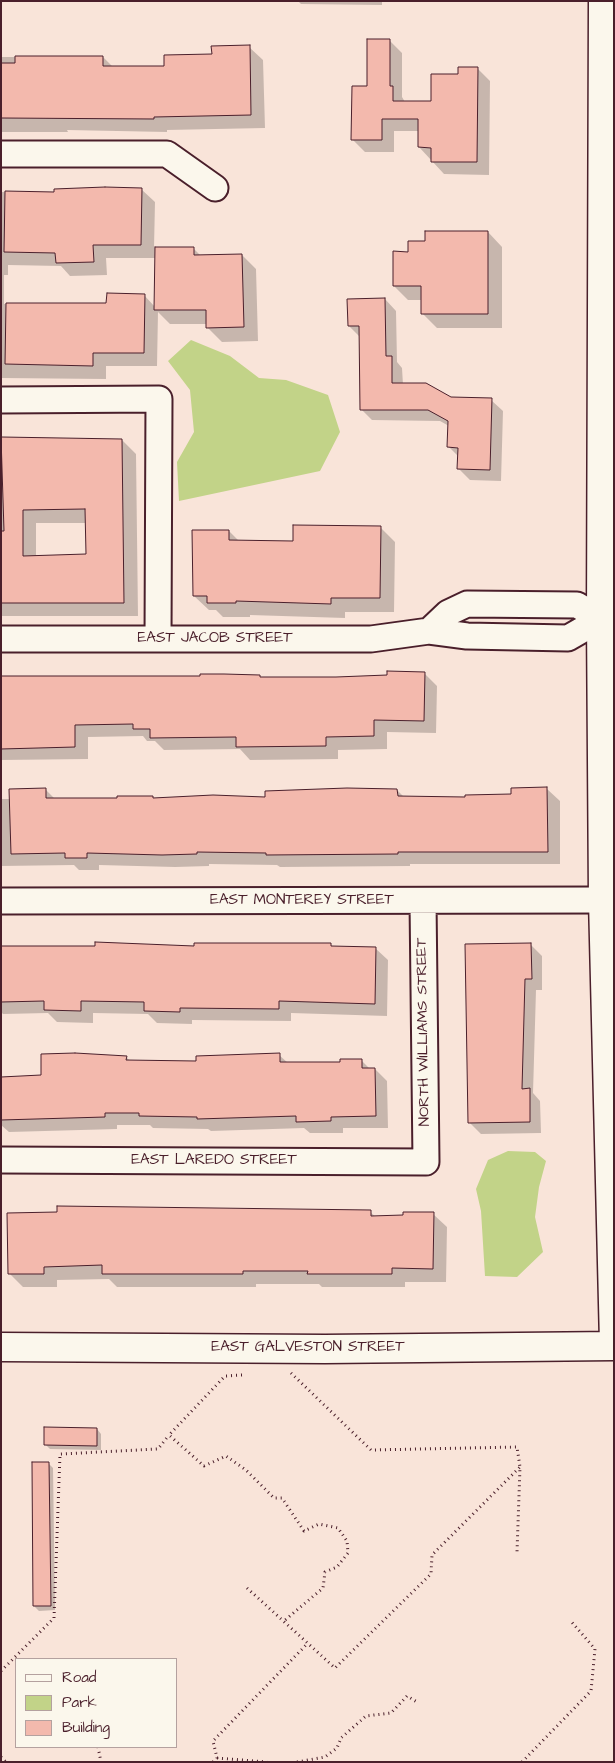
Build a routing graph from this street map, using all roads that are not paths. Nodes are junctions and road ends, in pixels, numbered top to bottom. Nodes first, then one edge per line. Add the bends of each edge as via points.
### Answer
1 (603, 1) edge
2 (608, 58) edge
3 (1, 154) edge
4 (215, 188) dead end
5 (1, 400) edge
6 (607, 621) edge
7 (429, 631) junction
8 (1, 639) edge
9 (158, 639) junction
10 (602, 900) junction
11 (1, 901) edge
12 (422, 901) junction
13 (1, 1160) edge
14 (426, 1162) joint
15 (614, 1345) edge
16 (1, 1347) edge

1 - 2 main road
2 - 6 main road
3 - 4 street via 167,154
5 - 9 street via 159,399
6 - 7 street, EAST JACOB STREET via 568,638 467,636
6 - 7 street via 577,605 467,604 448,613
6 - 10 main road
7 - 9 street, EAST JACOB STREET via 372,639
8 - 9 street, EAST JACOB STREET
10 - 12 street, EAST MONTEREY STREET
10 - 15 main road
11 - 12 street, EAST MONTEREY STREET
12 - 14 street, NORTH WILLIAMS STREET
13 - 14 street, EAST LAREDO STREET
15 - 16 main road, EAST GALVESTON STREET via 325,1349

